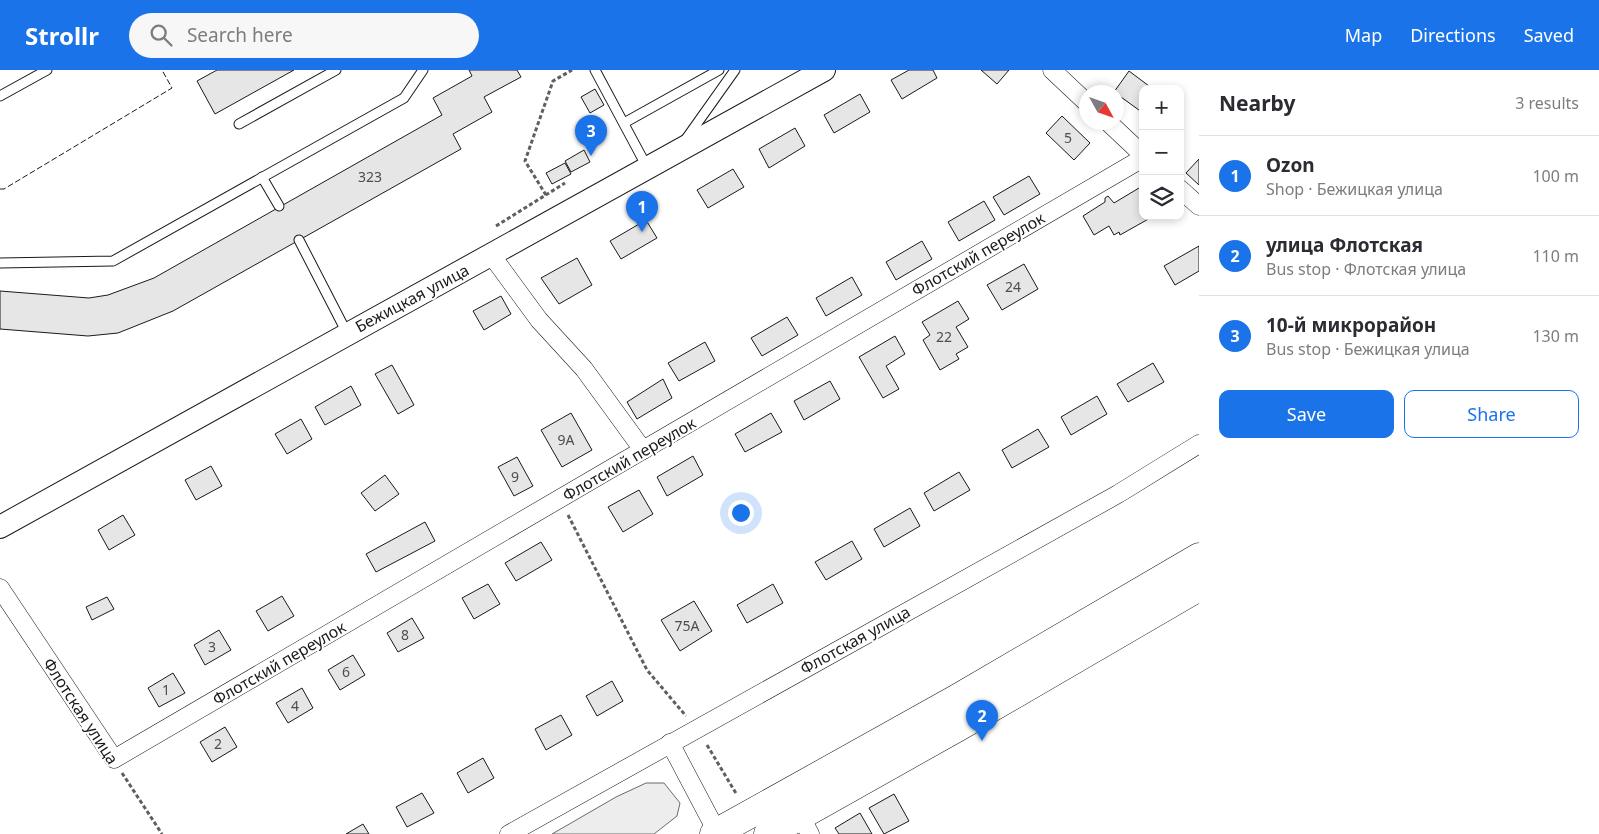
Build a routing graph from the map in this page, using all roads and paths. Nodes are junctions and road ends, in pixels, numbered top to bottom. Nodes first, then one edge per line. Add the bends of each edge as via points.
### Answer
1 (47, 70) edge
2 (336, 70) edge
3 (423, 70) edge
4 (572, 70) edge
5 (595, 70) edge
6 (719, 70) edge
7 (735, 70) edge
8 (824, 70) edge
9 (1052, 70) edge
10 (1079, 95) edge
11 (0, 96) edge
12 (624, 123) junction
13 (240, 124) dead end
14 (1116, 130) edge
15 (677, 151) junction
16 (1139, 152) edge
17 (1139, 158) edge
18 (647, 167) junction
19 (262, 178) junction
20 (1184, 193) edge
21 (546, 195) dead end
22 (279, 206) dead end
23 (1199, 206) edge
24 (299, 240) dead end
25 (492, 256) junction
26 (0, 263) edge
27 (347, 333) junction
28 (1199, 444) edge
29 (643, 450) junction
30 (560, 499) junction
31 (0, 527) edge
32 (1199, 557) edge
33 (1199, 587) edge
34 (0, 588) edge
35 (697, 728) junction
36 (670, 743) junction
37 (114, 760) junction
38 (787, 793) junction
39 (748, 816) junction
40 (805, 826) edge
41 (716, 833) edge
42 (162, 834) edge
43 (509, 834) edge
44 (768, 834) edge

1 - 11 lane
2 - 13 lane
3 - 19 lane via 404,98
4 - 21 path via 553,80 525,162
5 - 12 lane
6 - 12 lane
7 - 15 lane
8 - 15 street, Бежицкая улица
9 - 10 street
12 - 18 lane
14 - 16 street
15 - 18 street, Бежицкая улица
17 - 29 street, Флотский переулок
18 - 25 street, Бежицкая улица
19 - 22 lane
19 - 26 lane via 113,261
20 - 23 street
24 - 27 lane
25 - 27 street, Бежицкая улица
25 - 29 street via 540,320 584,369
27 - 31 street, Бежицкая улица
28 - 35 street, Флотская улица via 1118,494
29 - 30 street, Флотский переулок
30 - 35 path via 647,670
30 - 37 street, Флотский переулок
32 - 38 main road
33 - 40 main road
34 - 37 street, Флотская улица
35 - 36 street, Флотская улица
35 - 39 path
36 - 41 street
36 - 43 street, Флотская улица
37 - 42 path, Флотская улица
38 - 39 main road
38 - 40 street
39 - 41 main road
40 - 44 main road

